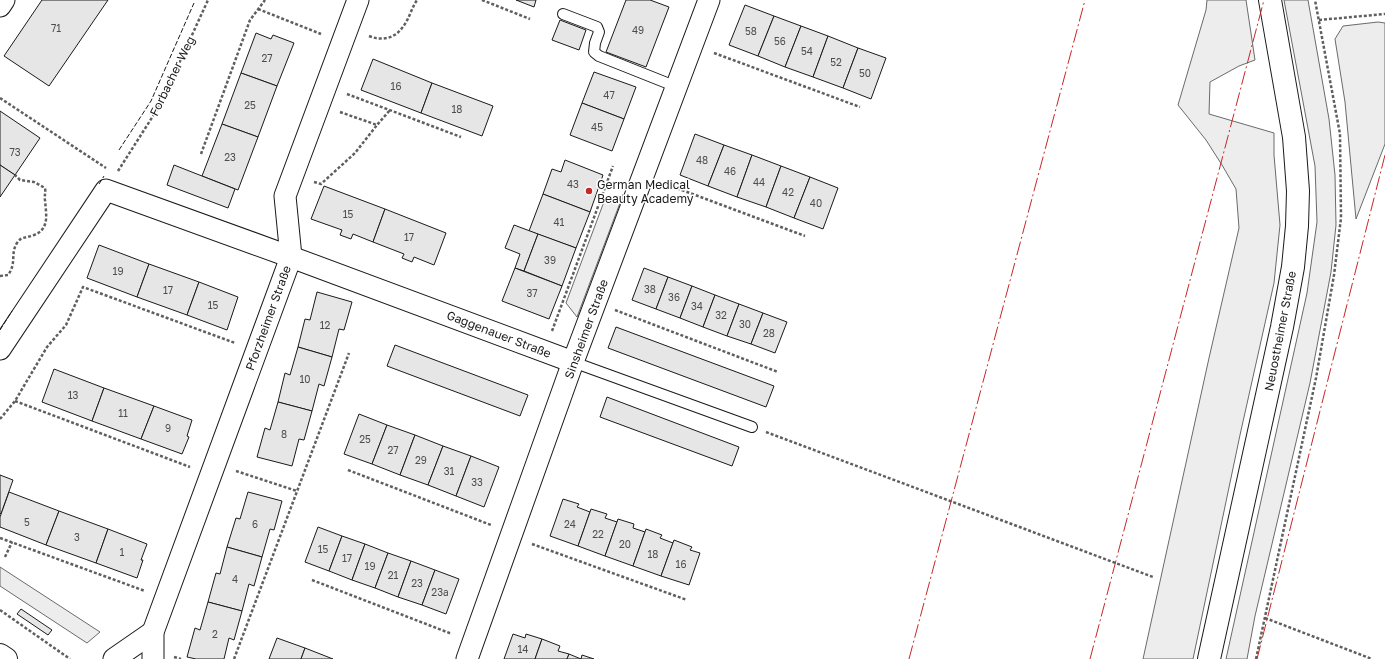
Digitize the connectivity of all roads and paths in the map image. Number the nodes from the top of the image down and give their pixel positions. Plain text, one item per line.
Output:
1 (4, 0) edge
2 (208, 0) edge
3 (265, 0) edge
4 (358, 0) edge
5 (417, 0) edge
6 (482, 0) edge
7 (709, 0) edge
8 (1270, 0) edge
9 (1315, 0) edge
10 (0, 6) edge
11 (258, 10) junction
12 (563, 14) dead end
13 (1385, 14) edge
14 (530, 19) dead end
15 (1318, 20) junction
16 (345, 35) junction
17 (692, 45) junction
18 (677, 87) junction
19 (322, 96) junction
20 (0, 98) edge
21 (860, 107) dead end
22 (390, 110) junction
23 (377, 125) junction
24 (461, 137) dead end
25 (201, 154) dead end
26 (613, 166) dead end
27 (15, 175) dead end
28 (293, 175) junction
29 (643, 176) junction
30 (111, 182) junction
31 (805, 236) dead end
32 (291, 257) junction
33 (0, 276) edge
34 (596, 303) junction
35 (0, 349) edge
36 (256, 351) junction
37 (544, 351) junction
38 (349, 353) dead end
39 (573, 362) junction
40 (778, 372) dead end
41 (15, 401) junction
42 (0, 419) edge
43 (752, 427) joint
44 (213, 469) junction
45 (297, 491) junction
46 (0, 538) edge
47 (12, 542) junction
48 (5, 557) dead end
49 (1153, 577) dead end
50 (312, 580) dead end
51 (166, 599) junction
52 (0, 610) edge
53 (1265, 618) junction
54 (153, 632) junction
55 (470, 650) edge
56 (0, 655) edge
57 (6, 659) edge
58 (70, 659) edge
59 (114, 659) edge
60 (153, 659) edge
61 (234, 659) edge
62 (1209, 659) edge
63 (1256, 659) edge
64 (1372, 659) edge

1 - 10 street
2 - 30 path, Forbacher Weg
3 - 11 path
4 - 16 street, Pforzheimer Straße
5 - 16 path
6 - 14 path
7 - 17 street, Sinsheimer Straße
8 - 62 main road, Neuostheimer Straße
9 - 15 path
11 - 16 path
11 - 25 path
12 - 18 lane
13 - 15 path
15 - 53 path
16 - 19 street, Pforzheimer Straße
17 - 18 street, Sinsheimer Straße
17 - 21 path
18 - 29 street, Sinsheimer Straße
19 - 22 path
19 - 23 path
19 - 28 street, Pforzheimer Straße
20 - 30 path
22 - 23 path
22 - 24 path
23 - 28 path
26 - 37 path
27 - 33 path
28 - 32 street, Pforzheimer Straße
29 - 31 path
29 - 34 street, Sinsheimer Straße
30 - 32 street
30 - 35 street
32 - 36 street, Pforzheimer Straße
32 - 37 street, Gaggenauer Straße
34 - 39 street, Sinsheimer Straße
34 - 40 path
36 - 41 path
36 - 44 street, Pforzheimer Straße
37 - 39 street, Gaggenauer Straße
38 - 45 path
39 - 43 lane, Gaggenauer Straße
39 - 55 street, Sinsheimer Straße
41 - 42 path
41 - 44 path
43 - 49 path
44 - 45 path
44 - 51 street, Pforzheimer Straße
45 - 61 path
46 - 47 path
47 - 48 path
47 - 51 path
50 - 55 path
51 - 54 street, Pforzheimer Straße
52 - 58 path
53 - 63 path
53 - 64 path
54 - 59 street
54 - 60 street, Pforzheimer Straße
56 - 57 main road

